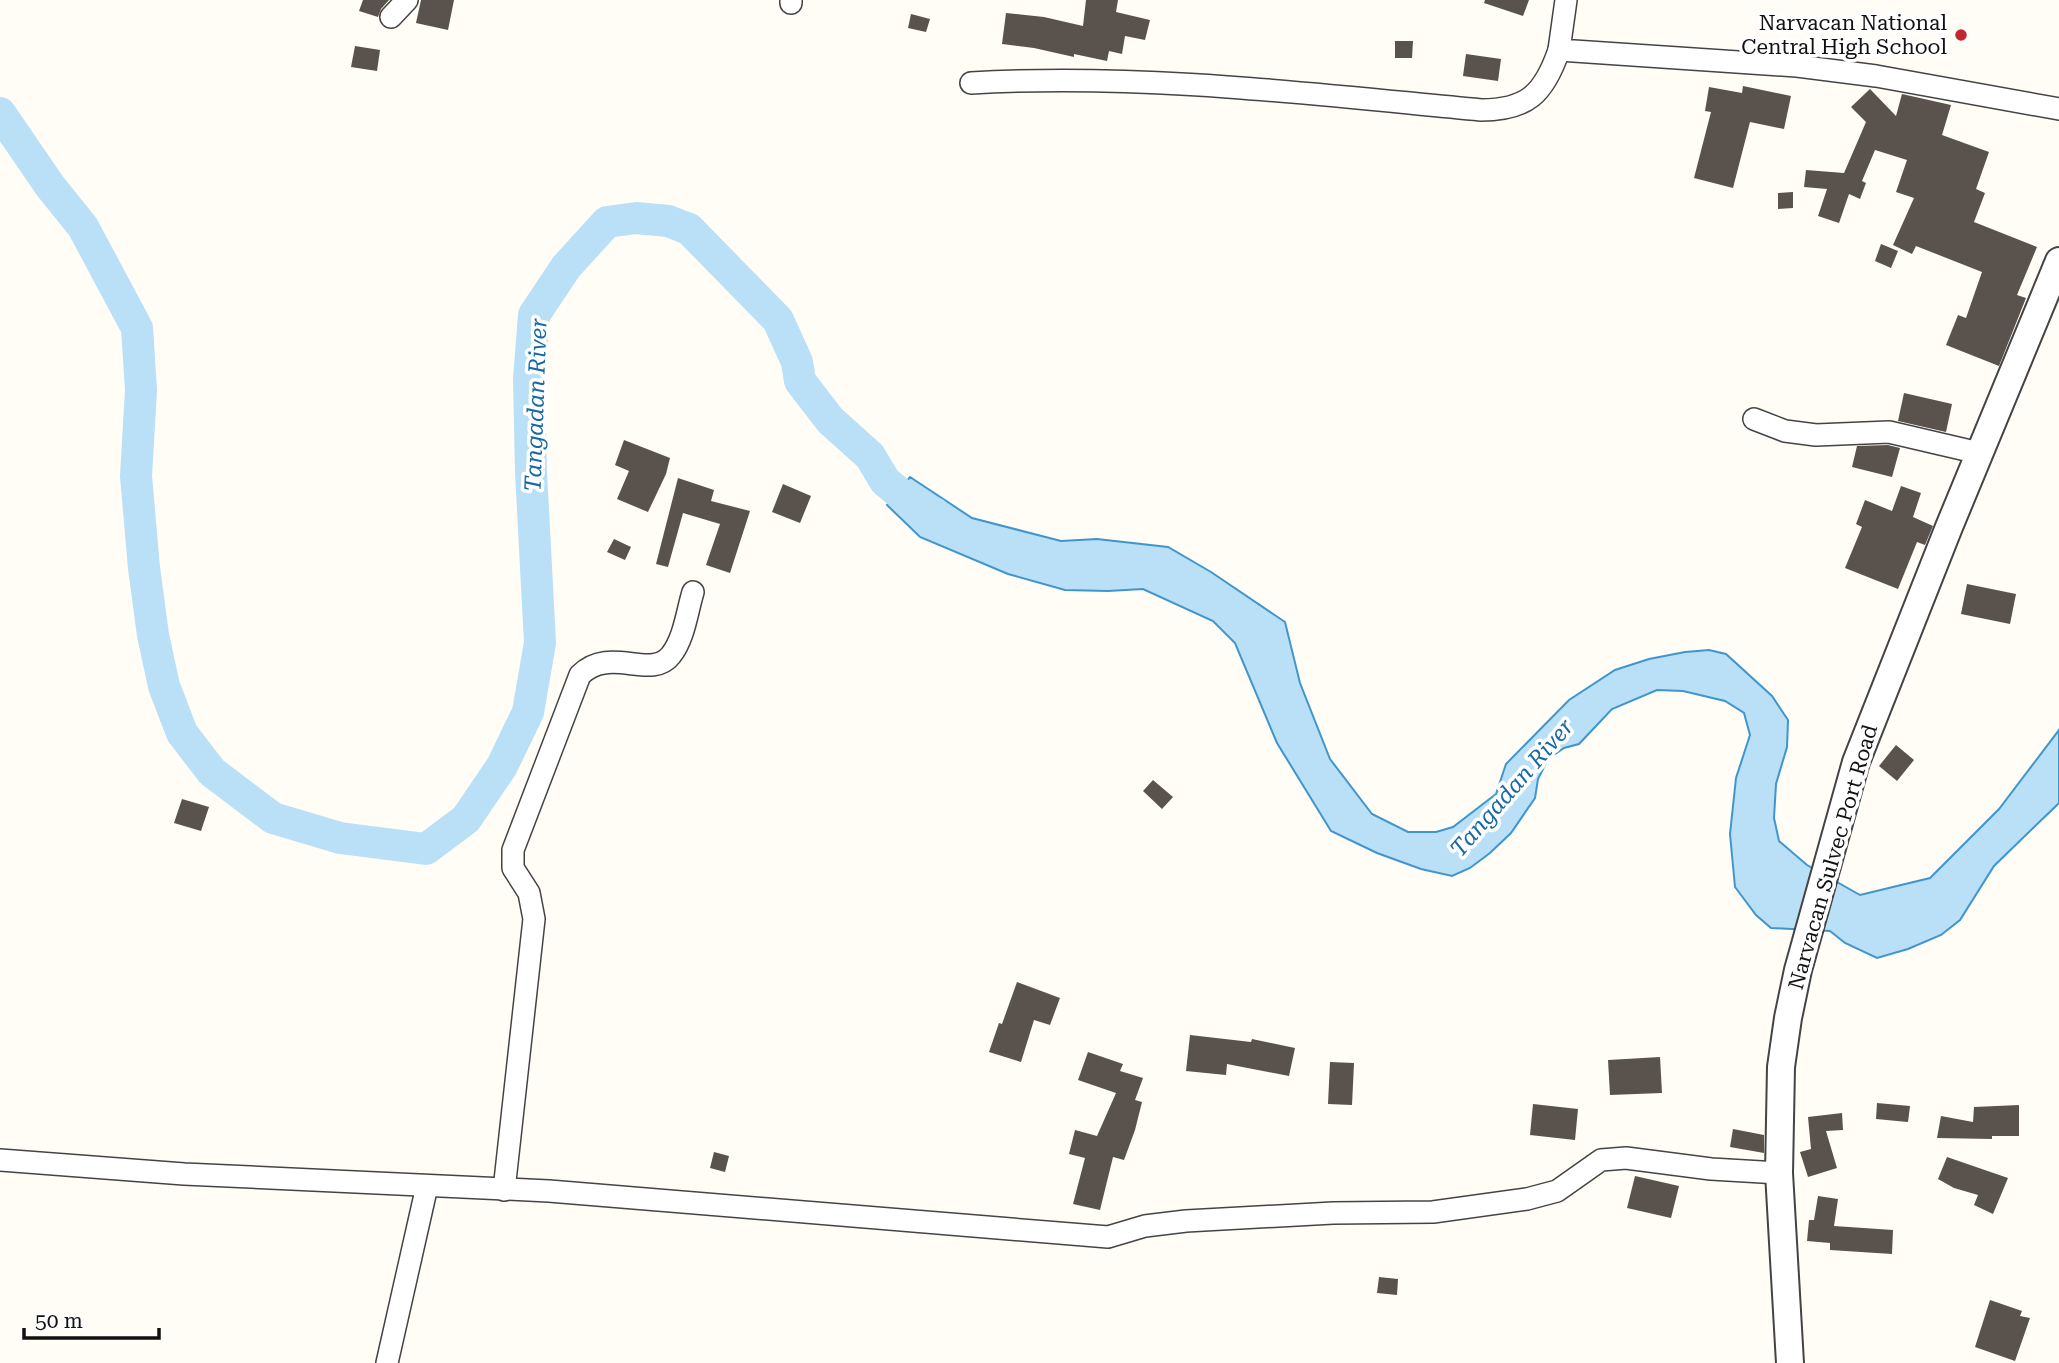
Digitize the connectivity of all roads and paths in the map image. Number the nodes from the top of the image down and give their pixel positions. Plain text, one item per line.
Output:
1 (407, 0) edge
2 (1566, 0) edge
3 (391, 18) dead end
4 (1559, 50) junction
5 (971, 83) dead end
6 (2059, 109) edge
7 (2059, 261) edge
8 (1754, 419) dead end
9 (1979, 453) junction
10 (693, 592) dead end
11 (0, 1160) edge
12 (1779, 1173) junction
13 (427, 1186) junction
14 (504, 1190) junction
15 (387, 1363) edge
16 (1790, 1363) edge

1 - 3 street
2 - 4 street
4 - 5 street
4 - 6 street
7 - 9 street, Narvacan Sulvec Port Road
8 - 9 street
9 - 12 street, Narvacan Sulvec Port Road
10 - 14 street
11 - 13 street
12 - 14 street
12 - 16 street, Narvacan Sulvec Port Road
13 - 14 street
13 - 15 street

